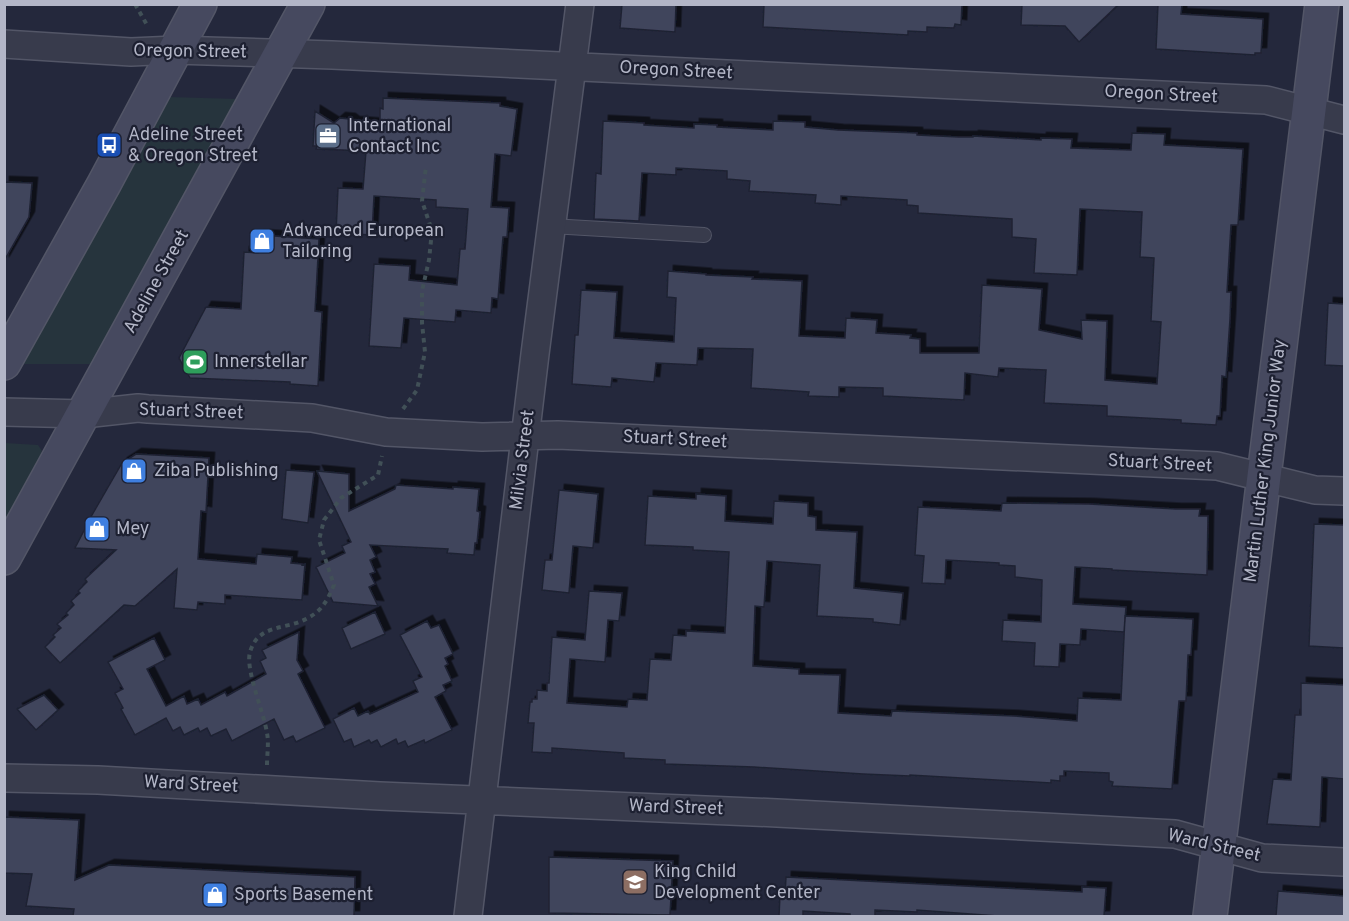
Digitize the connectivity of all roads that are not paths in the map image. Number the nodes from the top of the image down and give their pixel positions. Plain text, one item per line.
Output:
1 (200, 4) edge
2 (308, 4) edge
3 (580, 4) edge
4 (1322, 4) edge
5 (4, 44) edge
6 (175, 50) junction
7 (281, 54) junction
8 (572, 66) junction
9 (1310, 111) junction
10 (1344, 120) edge
11 (551, 226) junction
12 (704, 235) dead end
13 (4, 363) edge
14 (4, 412) edge
15 (84, 414) junction
16 (526, 436) junction
17 (1264, 478) junction
18 (1344, 491) edge
19 (4, 558) edge
20 (4, 778) edge
21 (482, 801) junction
22 (1218, 846) junction
23 (1344, 862) edge
24 (468, 916) edge
25 (1210, 916) edge

1 - 6 main road
2 - 7 main road, Adeline Street
3 - 8 street, Milvia Street
4 - 9 main road, Martin Luther King Junior Way
5 - 6 street, Oregon Street
6 - 7 street, Oregon Street
6 - 13 main road
7 - 8 street, Oregon Street
7 - 15 main road, Adeline Street
8 - 9 street, Oregon Street
8 - 11 street, Milvia Street
9 - 10 street, Oregon Street
9 - 17 main road, Martin Luther King Junior Way
11 - 12 lane
11 - 16 street, Milvia Street
14 - 15 street, Stuart Street
15 - 16 street, Stuart Street
15 - 19 main road, Adeline Street
16 - 17 street, Stuart Street
16 - 21 street, Milvia Street
17 - 18 street, Stuart Street
17 - 22 main road, Martin Luther King Junior Way
20 - 21 street, Ward Street
21 - 22 street, Ward Street
21 - 24 street, Milvia Street
22 - 23 street, Ward Street
22 - 25 main road, Martin Luther King Junior Way

